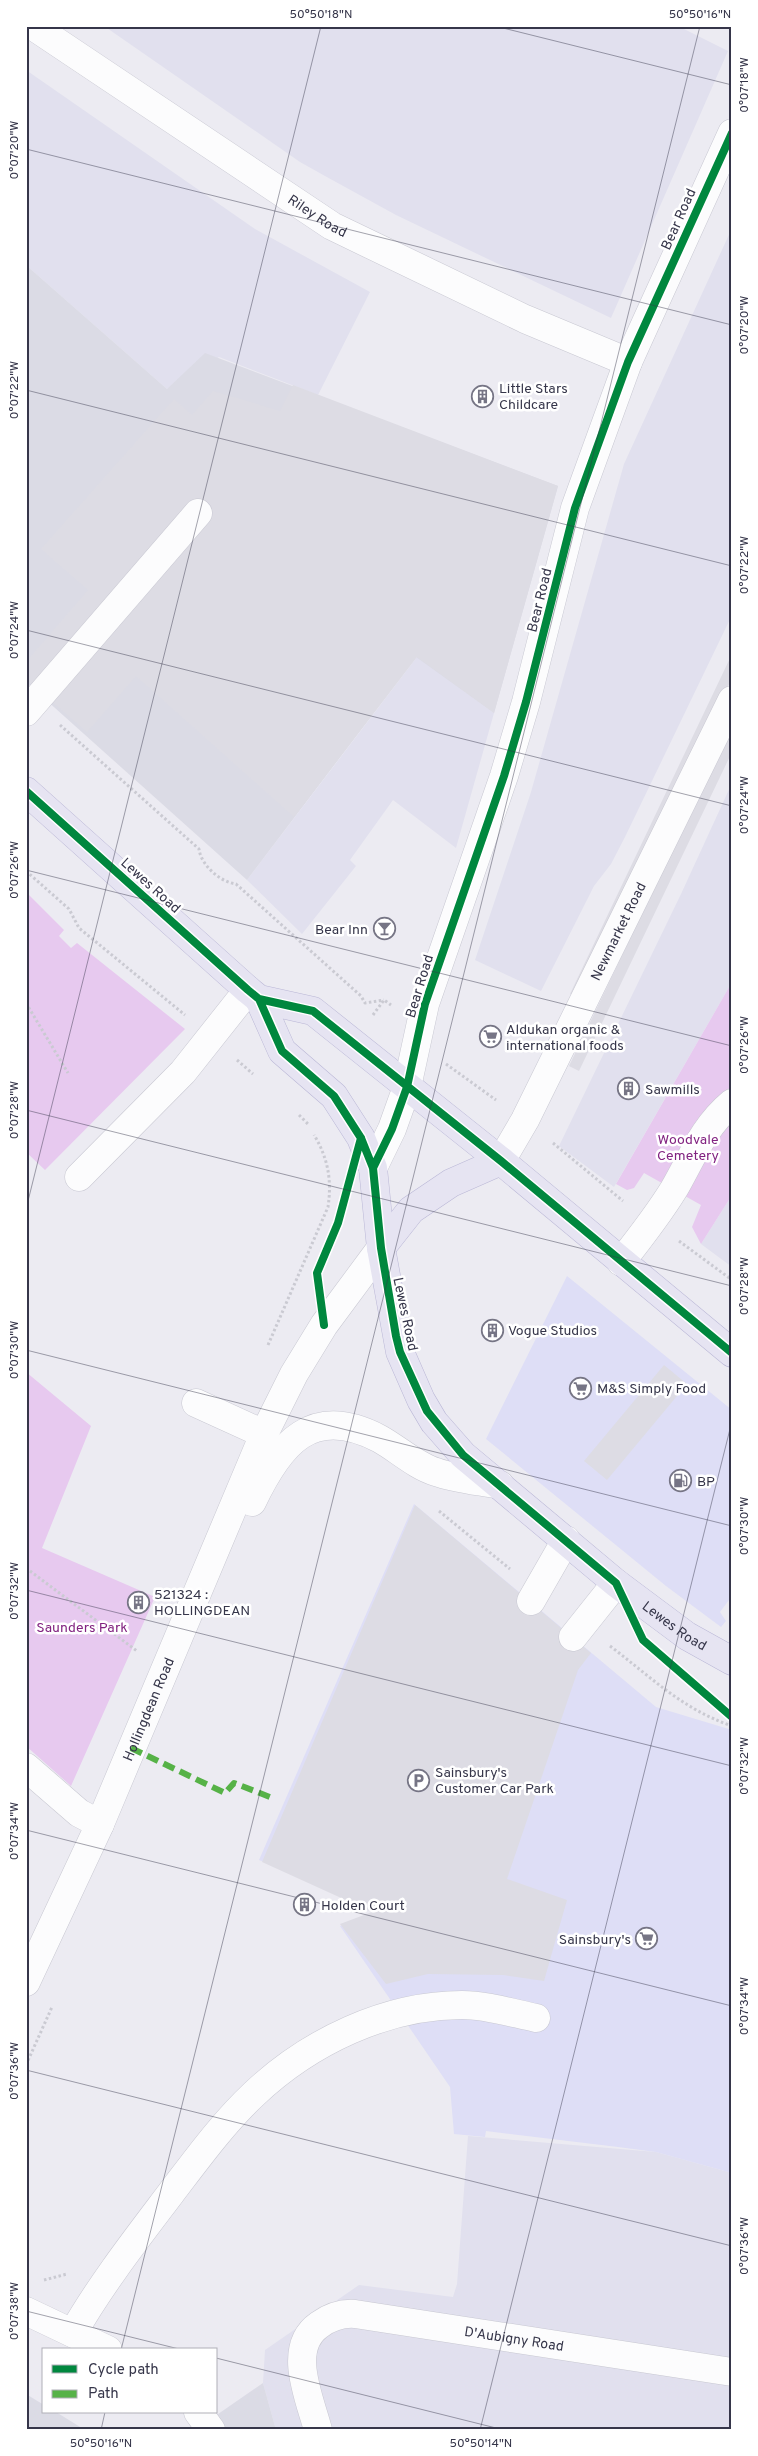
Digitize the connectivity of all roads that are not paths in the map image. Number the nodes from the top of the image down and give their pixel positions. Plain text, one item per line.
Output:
1 (32, 26) edge
2 (732, 133) edge
3 (628, 362) junction
4 (198, 513) dead end
5 (732, 700) edge
6 (30, 707) edge
7 (26, 791) edge
8 (253, 994) junction
9 (407, 1087) junction
10 (732, 1103) edge
11 (500, 1161) junction
12 (373, 1168) junction
13 (80, 1177) dead end
14 (381, 1248) junction
15 (621, 1262) junction
16 (732, 1353) edge
17 (196, 1403) dead end
18 (264, 1434) junction
19 (500, 1485) junction
20 (566, 1540) junction
21 (215, 1549) junction
22 (616, 1583) junction
23 (534, 1596) road end
24 (577, 1631) road end
25 (732, 1661) edge
26 (26, 1766) edge
27 (100, 1824) junction
28 (26, 1982) edge
29 (536, 2018) dead end
30 (26, 2311) edge
31 (73, 2332) junction
32 (104, 2348) edge
33 (732, 2372) edge
34 (199, 2414) edge
35 (211, 2430) edge
36 (318, 2430) edge

1 - 3 street, Riley Road
2 - 3 street, Bear Road
3 - 9 street, Bear Road
4 - 6 street
5 - 11 street, Newmarket Road
7 - 8 main road, Lewes Road
8 - 9 main road, Lewes Road
8 - 12 main road, Lewes Road
8 - 13 street
9 - 11 main road, Lewes Road
9 - 12 street, Bear Road
10 - 15 street
11 - 14 main road
11 - 15 main road, Lewes Road
12 - 14 main road, Lewes Road
14 - 18 street, Hollingdean Road
14 - 19 main road, Lewes Road
15 - 16 main road, Lewes Road
17 - 18 street
18 - 21 street, Hollingdean Road
19 - 20 main road, Lewes Road
19 - 21 street
20 - 22 main road, Lewes Road
20 - 23 street
21 - 27 street, Hollingdean Road
22 - 24 street
22 - 25 main road, Lewes Road
26 - 27 street
27 - 28 street, Hollingdean Road
29 - 31 street
30 - 31 street
31 - 32 street
33 - 36 street, D'Aubigny Road
34 - 35 street

